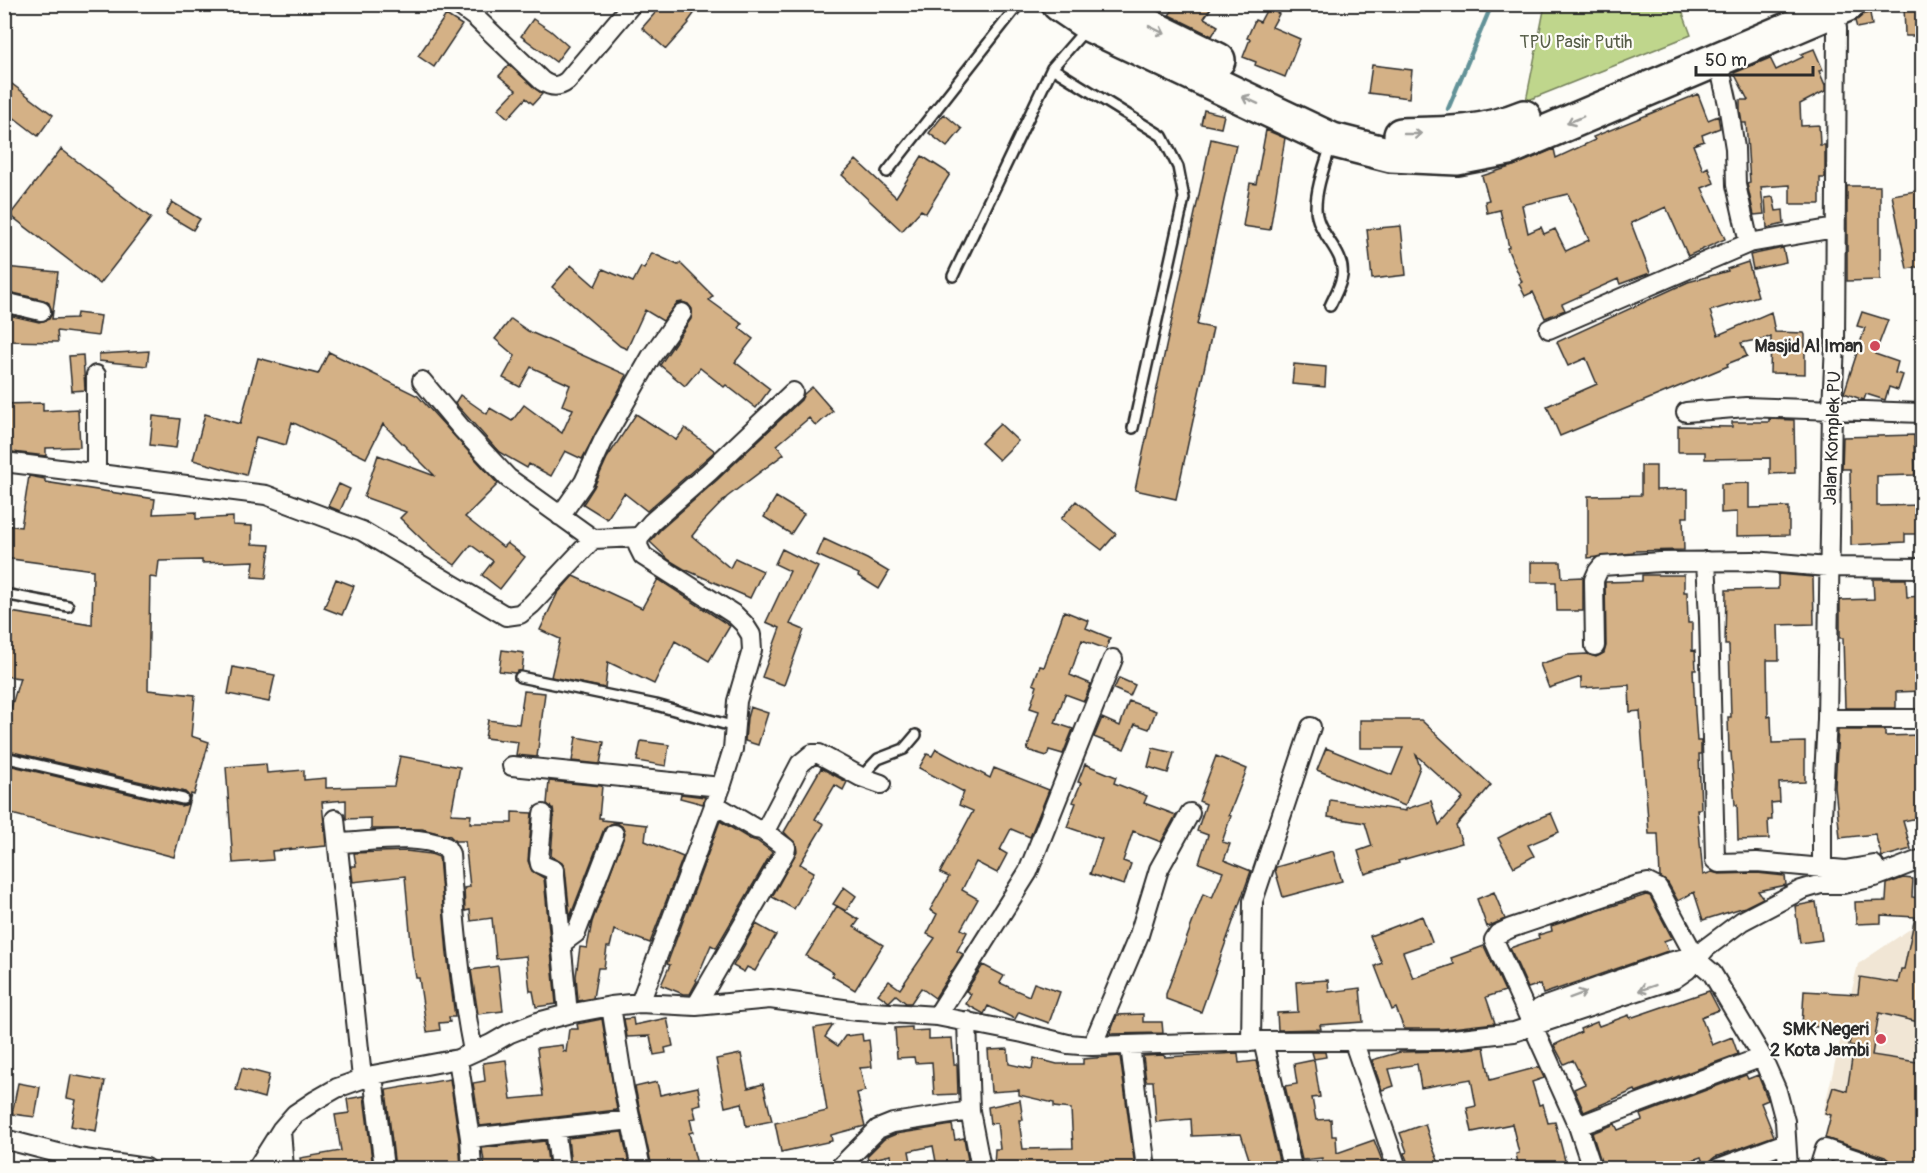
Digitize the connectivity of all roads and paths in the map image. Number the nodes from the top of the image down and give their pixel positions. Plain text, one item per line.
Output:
1 (457, 4) edge
2 (632, 4) edge
3 (1019, 4) edge
4 (1059, 4) edge
5 (1830, 7) edge
6 (1097, 15) edge
7 (1718, 59) junction
8 (1052, 68) junction
9 (1284, 104) junction
10 (1332, 140) junction
11 (887, 172) dead end
12 (1835, 228) junction
13 (1749, 243) junction
14 (953, 276) dead end
15 (4, 302) edge
16 (1330, 306) dead end
17 (41, 311) dead end
18 (682, 313) dead end
19 (1549, 329) dead end
20 (96, 375) dead end
21 (422, 381) dead end
22 (794, 392) dead end
23 (1832, 409) junction
24 (1686, 412) dead end
25 (1923, 413) edge
26 (1133, 428) dead end
27 (4, 462) edge
28 (96, 473) junction
29 (560, 516) junction
30 (639, 537) junction
31 (593, 539) junction
32 (1706, 561) junction
33 (1828, 567) junction
34 (1923, 568) edge
35 (4, 594) edge
36 (68, 606) dead end
37 (1595, 646) dead end
38 (1113, 659) dead end
39 (520, 677) dead end
40 (1827, 719) junction
41 (1923, 719) edge
42 (735, 727) junction
43 (1311, 728) dead end
44 (916, 735) dead end
45 (4, 757) edge
46 (512, 766) dead end
47 (861, 777) junction
48 (881, 784) dead end
49 (721, 787) junction
50 (183, 799) dead end
51 (714, 804) junction
52 (1190, 813) dead end
53 (543, 814) dead end
54 (335, 819) dead end
55 (762, 830) junction
56 (614, 834) dead end
57 (338, 843) junction
58 (1923, 850) edge
59 (1923, 860) edge
60 (1822, 867) junction
61 (561, 944) junction
62 (1697, 960) junction
63 (640, 1003) junction
64 (611, 1006) junction
65 (696, 1006) junction
66 (568, 1014) junction
67 (937, 1016) junction
68 (967, 1021) junction
69 (1531, 1025) junction
70 (1353, 1040) junction
71 (1257, 1041) junction
72 (1092, 1046) junction
73 (1130, 1046) junction
74 (465, 1055) junction
75 (1762, 1057) junction
76 (368, 1077) junction
77 (970, 1111) junction
78 (631, 1120) junction
79 (1578, 1126) junction
80 (555, 1128) junction
81 (281, 1130) junction
82 (470, 1138) junction
83 (4, 1139) edge
84 (1786, 1143) junction
85 (1291, 1163) dead end
86 (146, 1168) edge
87 (257, 1168) edge
88 (284, 1168) edge
89 (384, 1168) edge
90 (471, 1168) edge
91 (560, 1168) edge
92 (641, 1168) edge
93 (838, 1168) edge
94 (981, 1168) edge
95 (1146, 1168) edge
96 (1397, 1168) edge
97 (1592, 1168) edge
98 (1719, 1168) edge
99 (1788, 1168) edge
100 (1819, 1168) edge
101 (1881, 1168) edge

1 - 2 street
3 - 11 lane
4 - 6 highway
5 - 7 highway
9 -> 5 highway
5 - 12 street, Jalan Komplek PU
6 - 8 lane
6 - 9 highway
7 -> 10 highway
7 - 13 street
8 - 14 lane
8 - 26 lane
9 - 10 highway
10 - 16 lane
12 - 13 street
12 - 23 street, Jalan Komplek PU
13 - 19 street
15 - 17 street
18 - 29 street
20 - 28 street
21 - 29 street
22 - 30 street
23 - 24 street
23 - 25 street
23 - 33 street, Jalan Komplek PU
27 - 28 street
28 - 31 street
29 - 31 street
30 - 31 street
30 - 42 street
32 - 33 street
32 - 37 street
32 - 60 street
33 - 34 street
33 - 40 street, Jalan Komplek PU
35 - 36 lane
38 - 67 street
39 - 42 lane
40 - 41 street
40 - 60 street, Jalan Komplek PU
42 - 49 street
43 - 71 street
44 - 47 lane
45 - 50 lane
46 - 49 street
47 - 48 street
47 - 55 street
49 - 51 street
51 - 55 street
51 - 63 street
52 - 72 street
53 - 61 street
54 - 57 street
55 - 65 street
56 - 61 street
57 - 74 street
57 - 76 street
58 - 60 street
59 - 62 street
61 - 66 street
62 - 69 street
62 - 69 street
62 - 75 street
63 - 64 street
63 - 65 street
64 - 66 street
64 - 78 street
65 - 67 street
66 - 74 street
67 - 68 street
68 - 72 street
68 - 77 street
69 - 70 street
69 - 79 street
70 - 71 street
70 - 96 street
71 - 73 street
71 - 85 street
72 - 73 street
73 - 95 street
74 - 76 street
74 - 82 street
75 - 79 street
75 - 84 street
76 - 81 street
76 - 89 street
77 - 93 street
77 - 94 street
78 - 80 street
78 - 92 street
79 - 97 street
80 - 82 street
80 - 91 street
81 - 87 street
81 - 88 street
82 - 90 street
83 - 86 street
84 - 98 street
84 - 99 street
100 - 101 street

